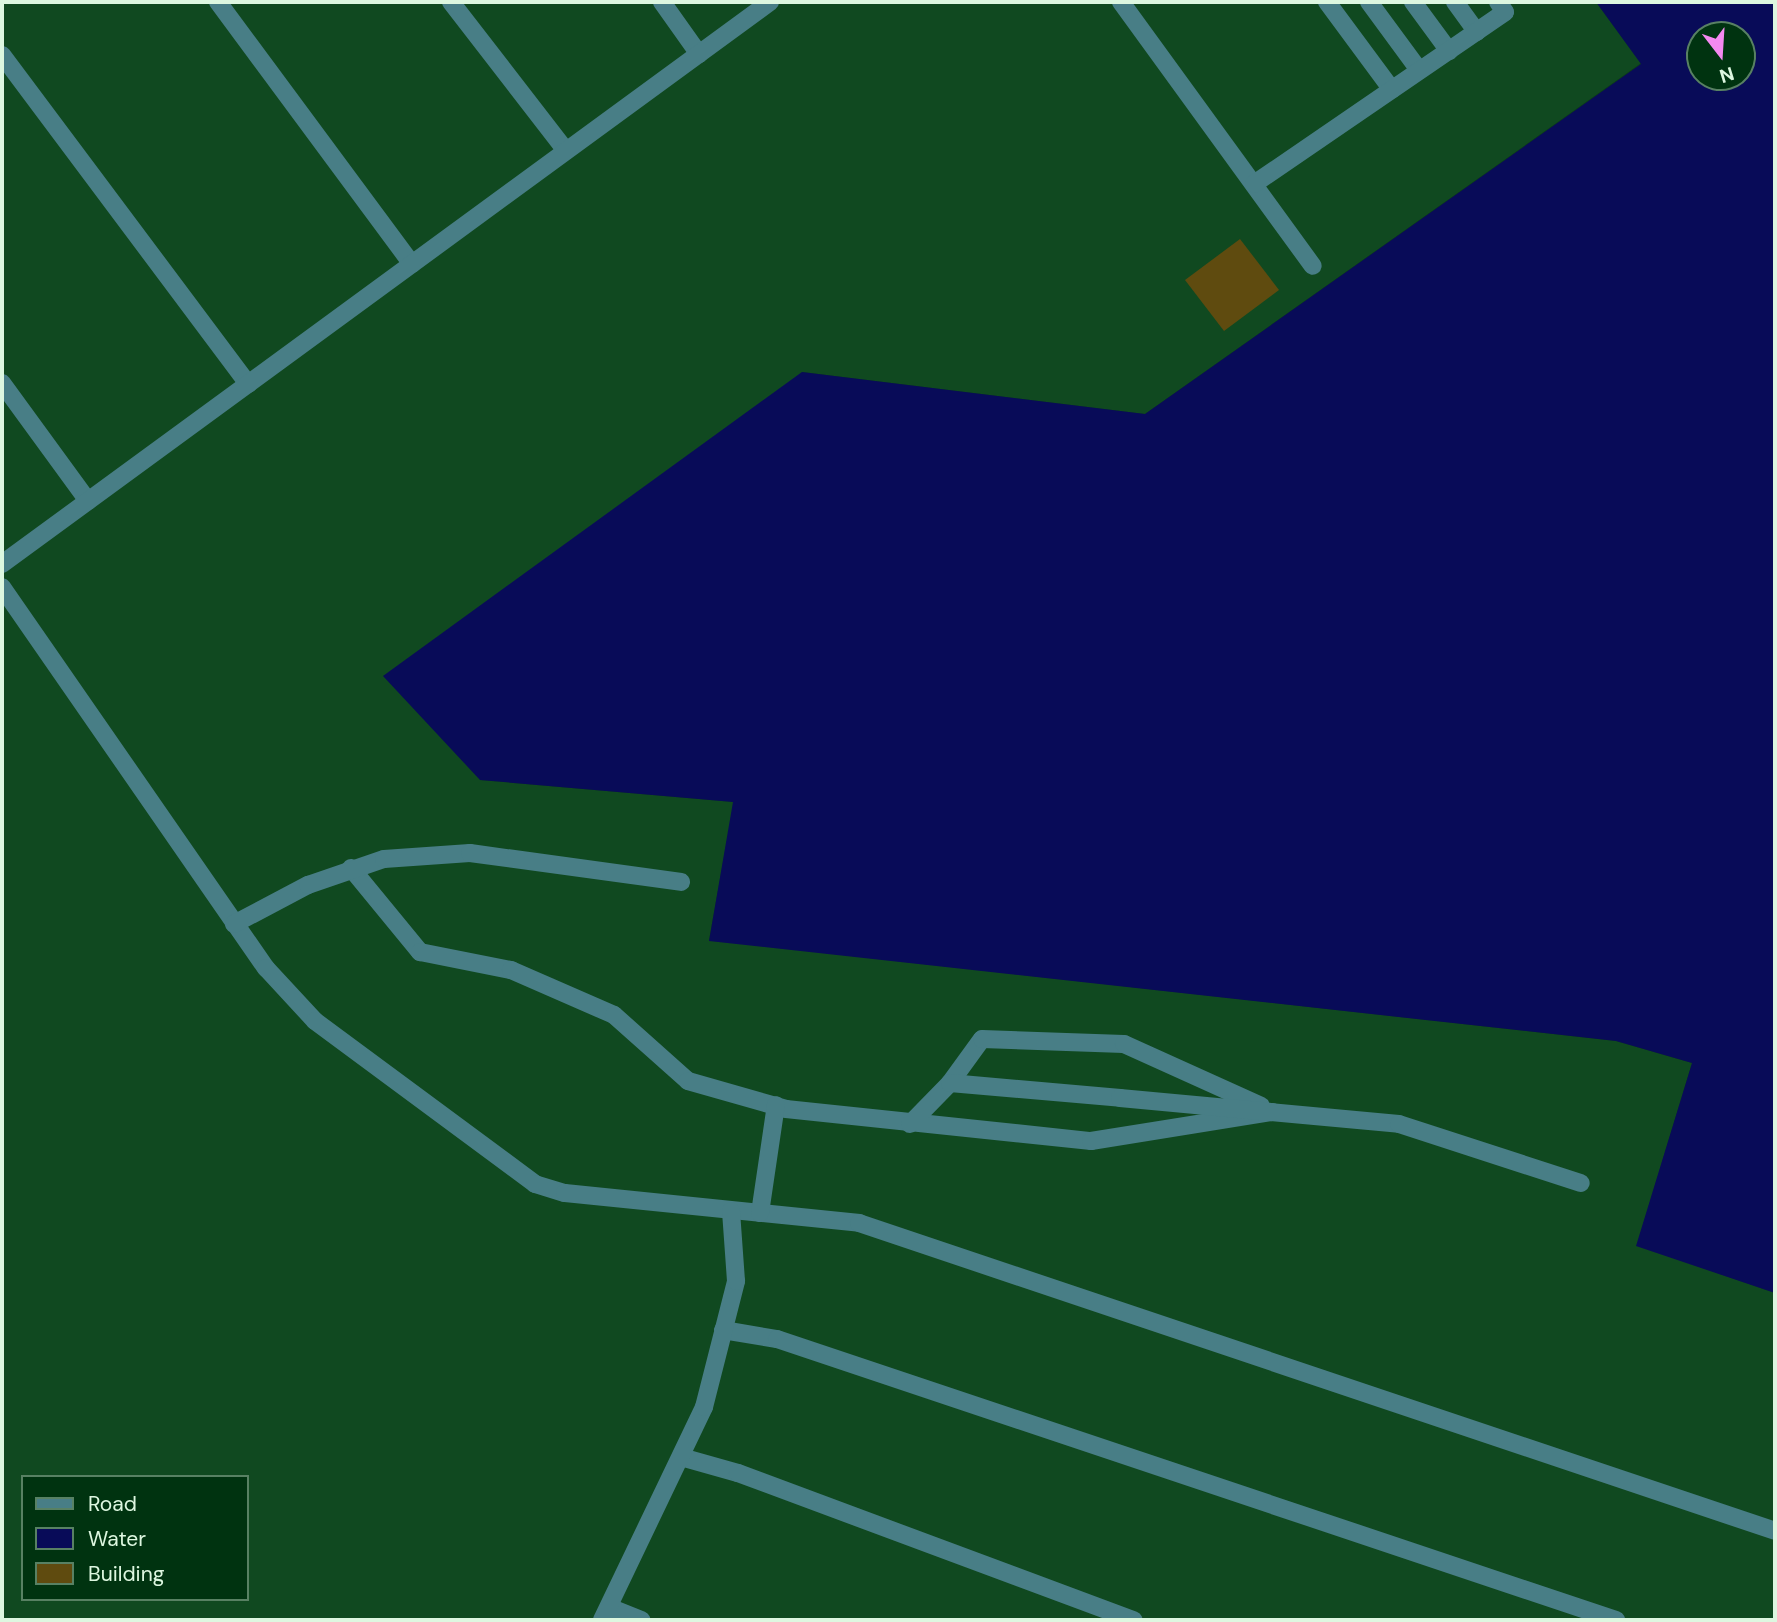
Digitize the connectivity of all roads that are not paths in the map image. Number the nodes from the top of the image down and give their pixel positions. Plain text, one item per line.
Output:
1 (218, 2) edge
2 (451, 2) edge
3 (662, 2) edge
4 (770, 2) edge
5 (1121, 2) edge
6 (1327, 2) edge
7 (1369, 2) edge
8 (1413, 2) edge
9 (1455, 2) edge
10 (1498, 2) edge
11 (1477, 32) junction
12 (1449, 51) junction
13 (2, 54) edge
14 (699, 54) junction
15 (1419, 71) junction
16 (1392, 90) junction
17 (566, 151) junction
18 (1254, 184) junction
19 (412, 264) junction
20 (1313, 266) dead end
21 (2, 383) edge
22 (248, 384) junction
23 (88, 501) junction
24 (2, 564) edge
25 (2, 587) edge
26 (351, 868) junction
27 (681, 882) dead end
28 (234, 924) junction
29 (950, 1083) junction
30 (776, 1105) junction
31 (1273, 1112) junction
32 (909, 1124) junction
33 (1581, 1183) dead end
34 (731, 1211) junction
35 (760, 1213) junction
36 (723, 1330) junction
37 (681, 1457) junction
38 (1775, 1531) edge
39 (606, 1614) edge
40 (642, 1620) edge
41 (1134, 1620) edge
42 (1616, 1620) edge

1 - 19 street
2 - 17 street
3 - 14 street
4 - 14 street
5 - 18 street
6 - 16 street
7 - 15 street
8 - 12 street
9 - 11 street
10 - 11 street
11 - 12 street
12 - 15 street
13 - 22 street
14 - 17 street
15 - 16 street
16 - 18 street
17 - 19 street
18 - 20 street
19 - 22 street
21 - 23 street
22 - 23 street
23 - 24 street
25 - 28 street
26 - 27 street
26 - 28 street
26 - 30 street
28 - 34 street
29 - 31 street
29 - 31 street
29 - 32 street
30 - 32 street
30 - 35 street
31 - 32 street
31 - 33 street
34 - 35 street
34 - 36 street
35 - 38 street
36 - 37 street
36 - 42 street
37 - 39 street
37 - 41 street
39 - 40 street

